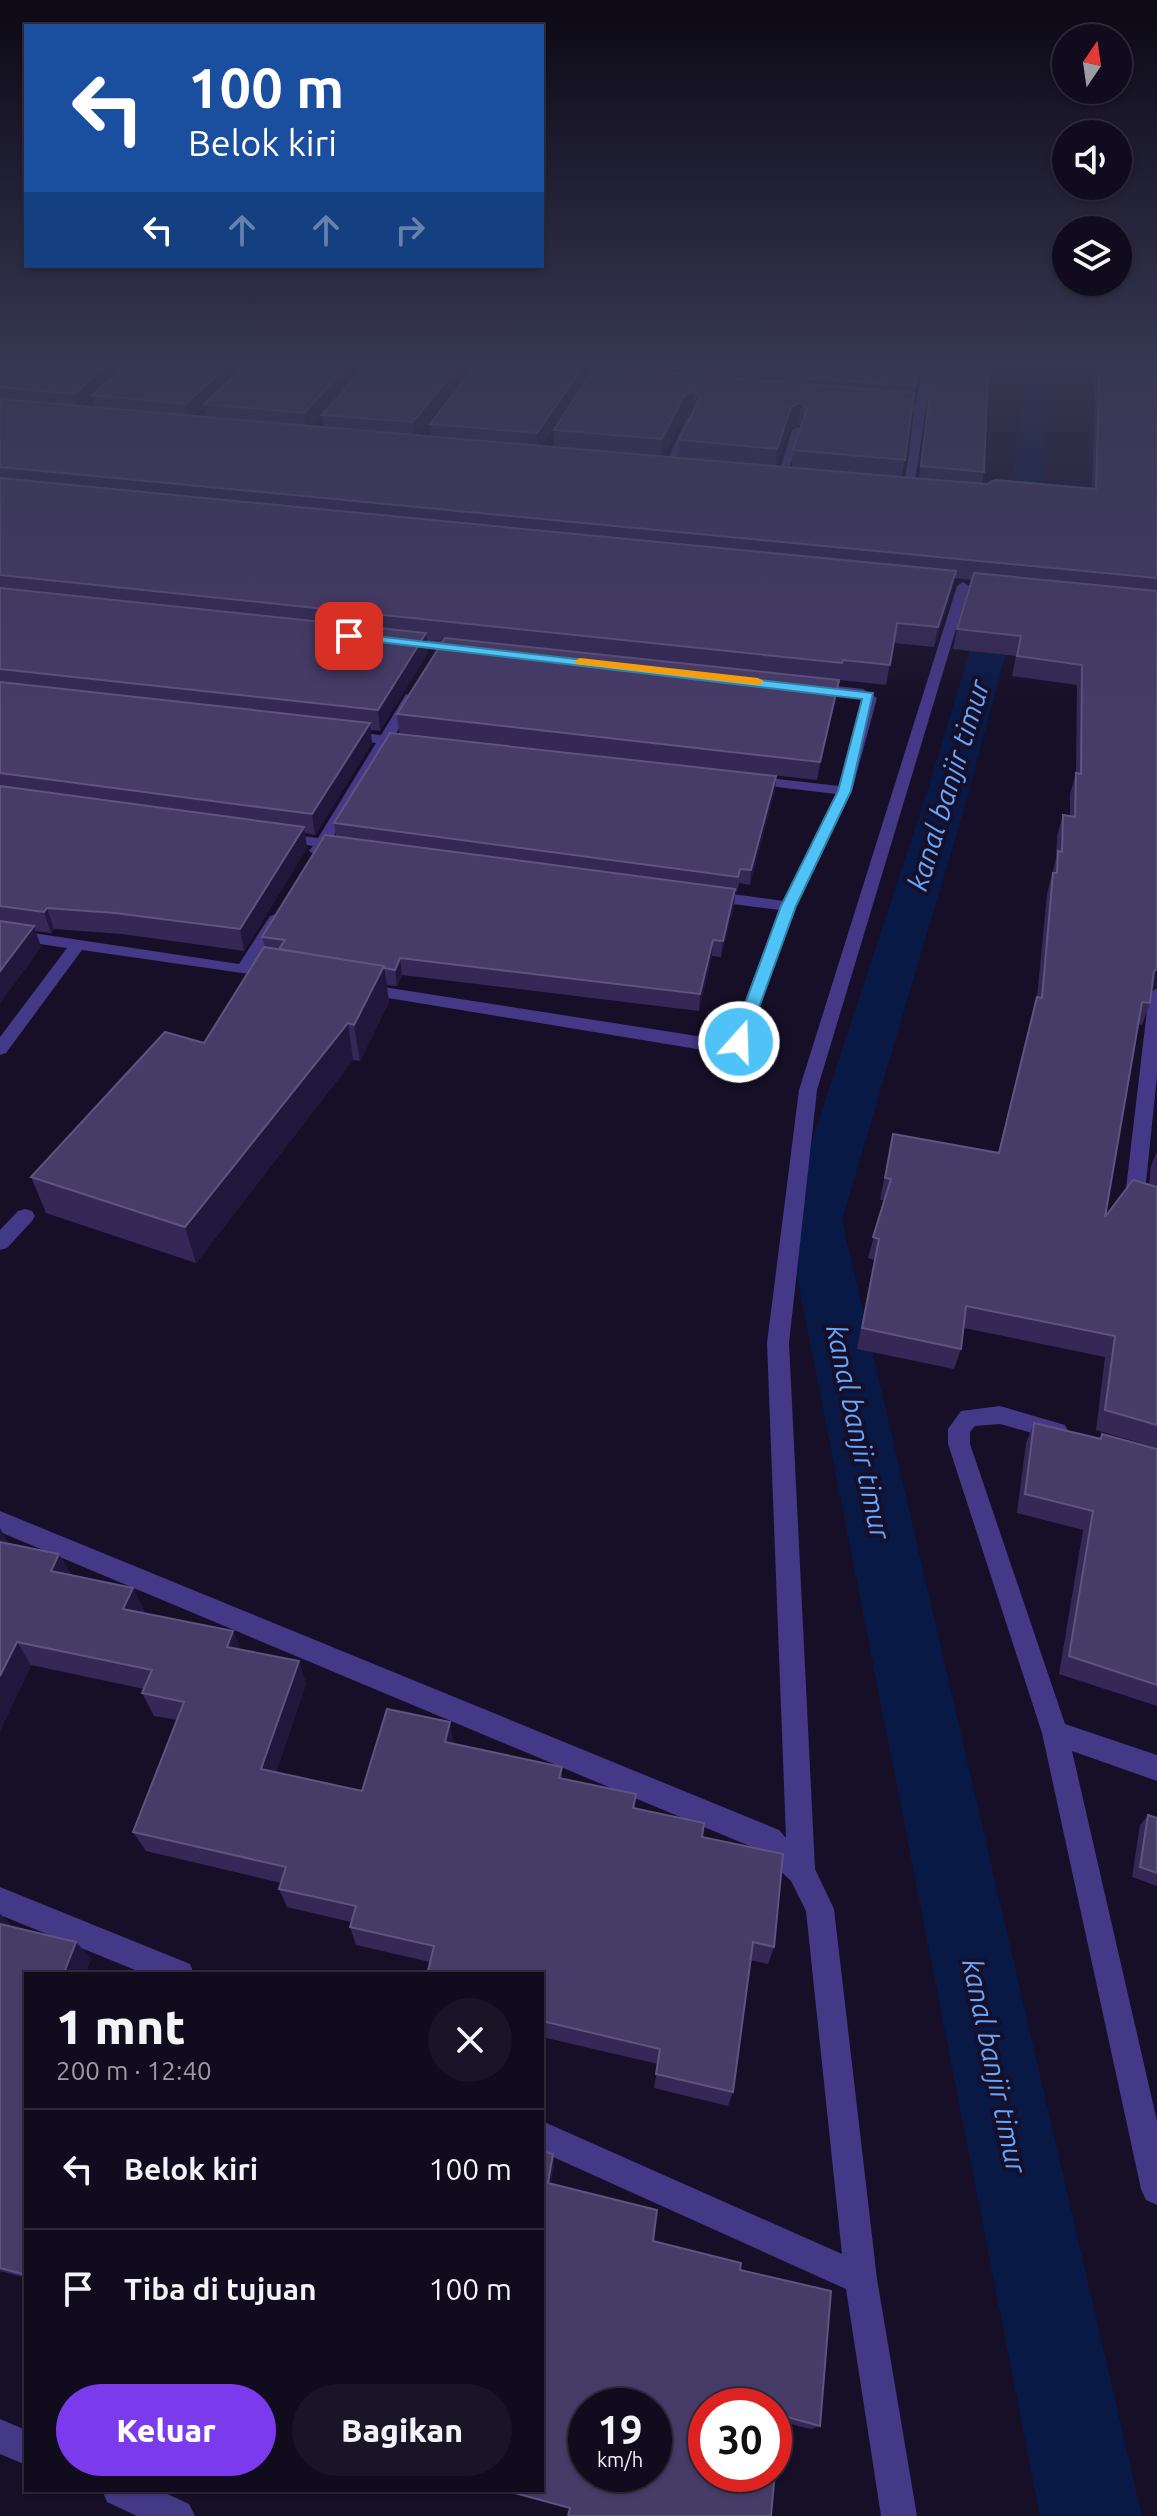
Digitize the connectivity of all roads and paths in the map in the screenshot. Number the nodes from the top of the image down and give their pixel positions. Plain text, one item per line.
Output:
1 (777, 477) edge
2 (911, 477) edge
3 (781, 478) joint
4 (795, 479) edge
5 (895, 489) edge
6 (909, 490) junction
7 (924, 491) edge
8 (948, 584) edge
9 (963, 586) junction
10 (978, 587) edge
11 (380, 639) edge
12 (489, 651) edge
13 (418, 686) edge
14 (798, 686) edge
15 (338, 734) edge
16 (384, 740) junction
17 (432, 745) edge
18 (733, 778) edge
19 (845, 791) junction
20 (261, 835) edge
21 (322, 843) junction
22 (369, 849) edge
23 (306, 868) edge
24 (695, 894) edge
25 (789, 906) junction
26 (283, 907) edge
27 (0, 933) edge
28 (78, 945) junction
29 (244, 970) junction
30 (291, 978) edge
31 (353, 988) edge
32 (1157, 993) edge
33 (0, 1049) edge
34 (1155, 1049) edge
35 (1157, 1202) edge
36 (25, 1216) dead end
37 (0, 1243) edge
38 (1079, 1437) edge
39 (0, 1521) edge
40 (1055, 1733) junction
41 (1157, 1768) edge
42 (801, 1871) junction
43 (0, 1901) edge
44 (175, 1972) edge
45 (544, 2137) edge
46 (1157, 2189) edge
47 (861, 2279) junction
48 (0, 2436) edge
49 (24, 2447) edge
50 (123, 2492) edge
51 (177, 2516) edge
52 (899, 2516) edge

1 - 3 street
2 - 6 street
3 - 4 street
5 - 6 street
6 - 7 street
8 - 9 street
9 - 10 street
9 - 42 street
11 - 12 street
13 - 16 street
14 - 19 street
15 - 16 street
16 - 17 street
16 - 21 street
18 - 19 street
19 - 25 street
20 - 21 street
21 - 22 street
21 - 23 street
24 - 25 street
25 - 31 street
26 - 29 street
27 - 28 street
28 - 29 street
28 - 33 street
29 - 30 street
32 - 34 street
34 - 35 street
36 - 37 street
38 - 40 street
39 - 42 street
40 - 41 street
40 - 46 street
42 - 47 street
43 - 44 street
45 - 47 street
47 - 52 street
48 - 49 street
50 - 51 street

